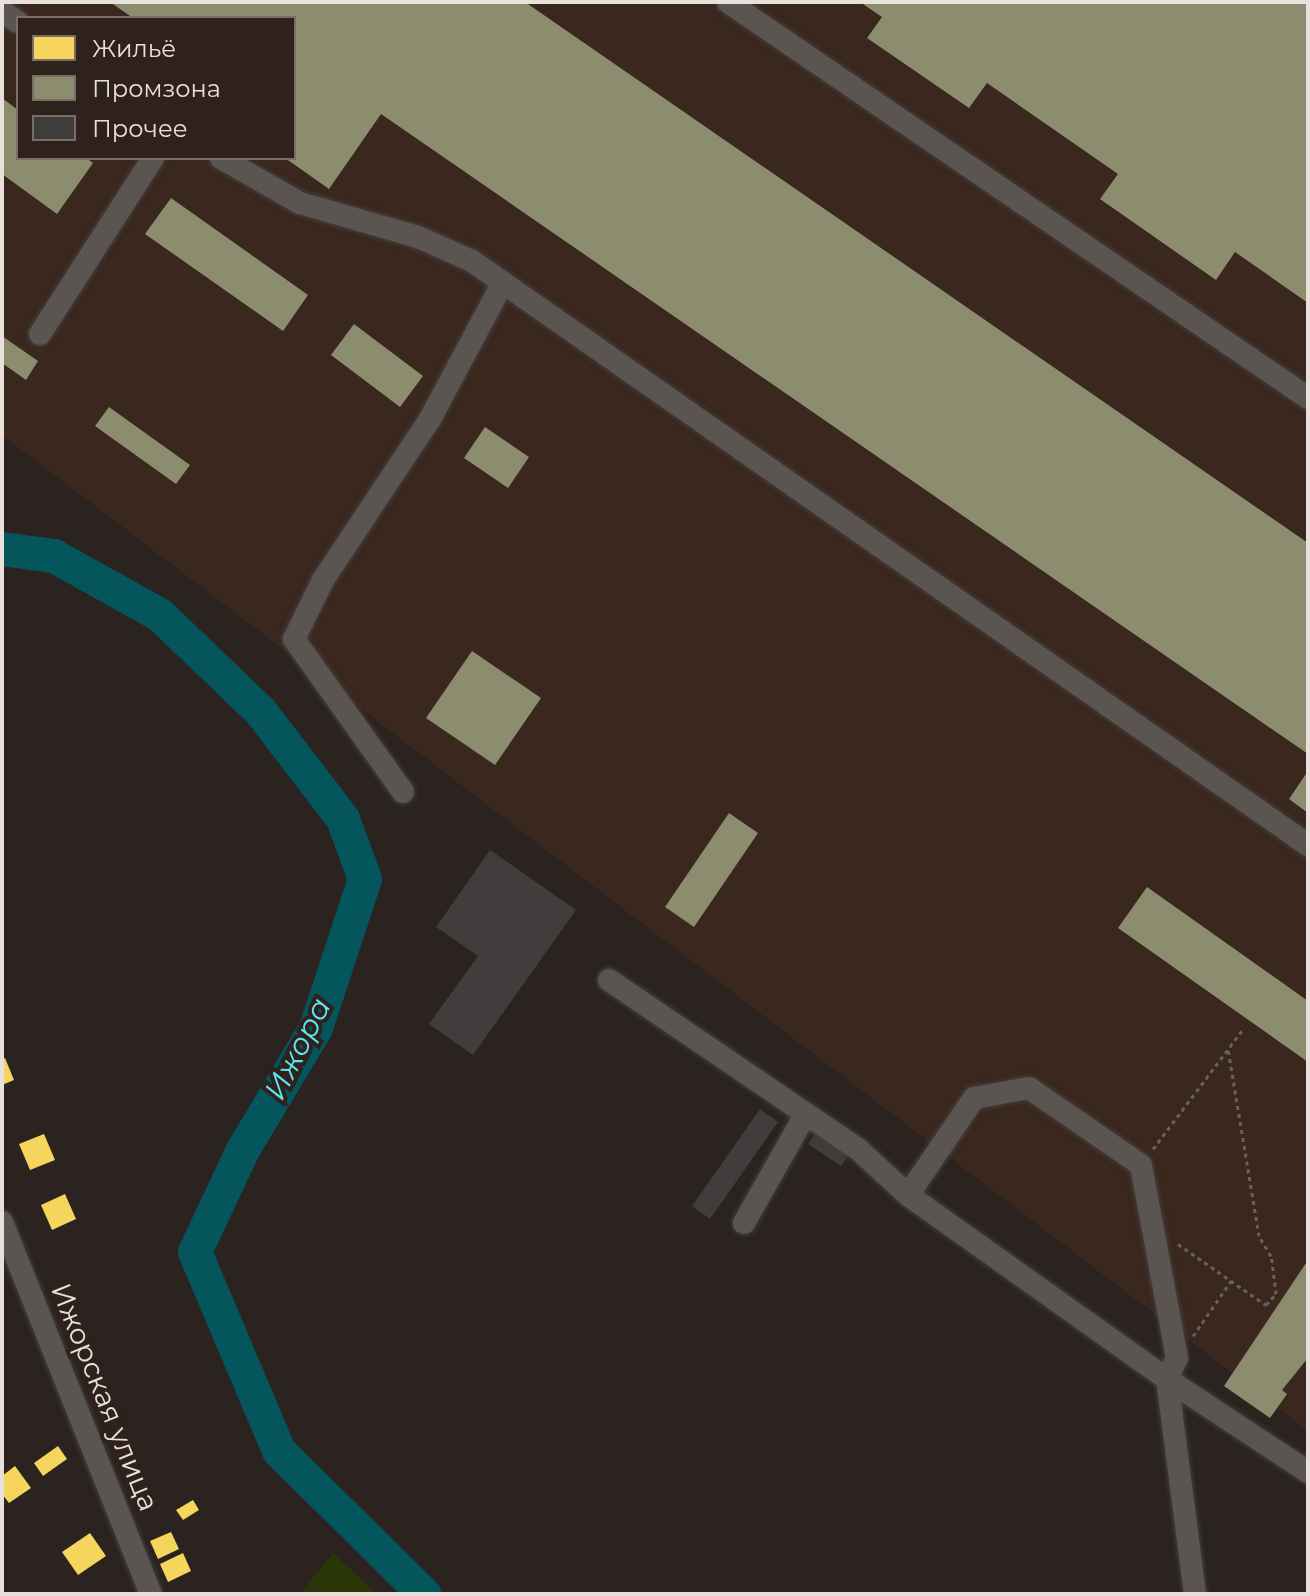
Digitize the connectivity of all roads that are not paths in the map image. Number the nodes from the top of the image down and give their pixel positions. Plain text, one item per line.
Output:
1 (728, 2) edge
2 (152, 160) edge
3 (225, 160) edge
4 (501, 286) junction
5 (40, 334) dead end
6 (1308, 398) edge
7 (403, 792) dead end
8 (1308, 845) edge
9 (609, 980) dead end
10 (805, 1115) junction
11 (908, 1195) junction
12 (2, 1222) edge
13 (744, 1223) dead end
14 (1167, 1379) junction
15 (1308, 1472) edge
16 (151, 1594) edge
17 (1195, 1594) edge

1 - 6 street
2 - 5 street
3 - 4 street
4 - 7 street
4 - 8 street
9 - 10 street
10 - 11 street
10 - 13 street
11 - 14 street
11 - 14 street
12 - 16 street, Ижорская улица
14 - 15 street
14 - 17 street

